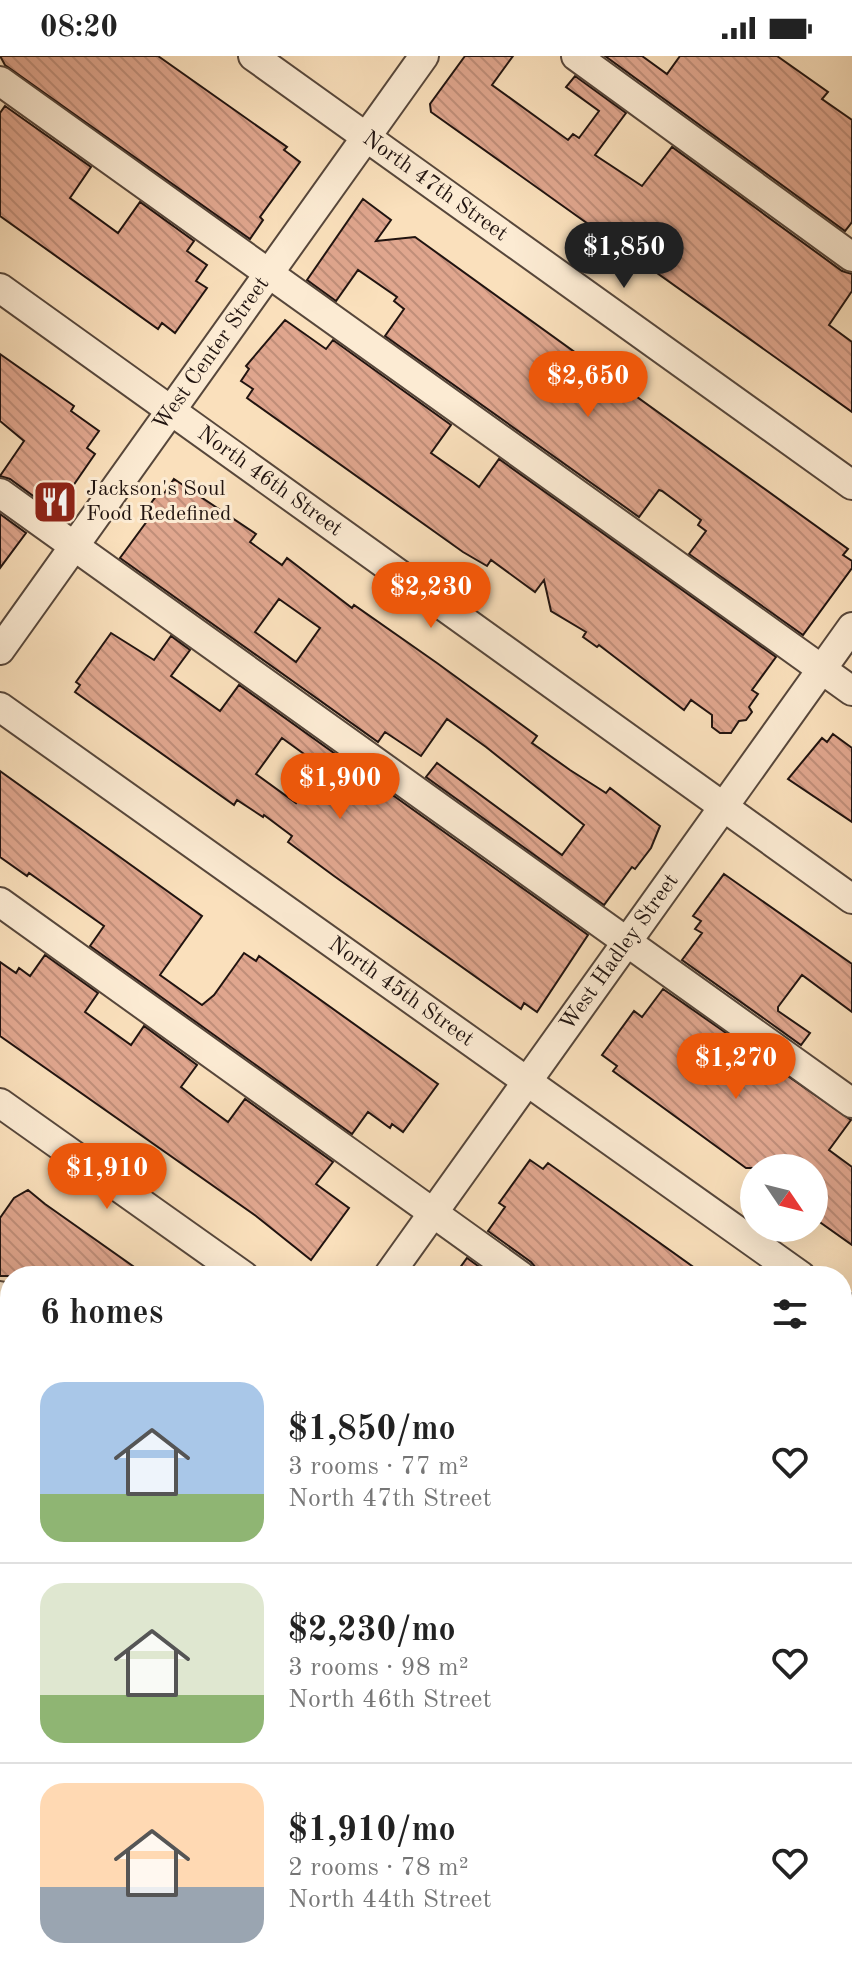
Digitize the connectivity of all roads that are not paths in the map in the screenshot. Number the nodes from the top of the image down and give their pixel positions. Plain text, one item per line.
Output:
1 (253, 56) edge
2 (424, 56) edge
3 (576, 56) edge
4 (0, 81) edge
5 (366, 138) junction
6 (852, 257) edge
7 (269, 273) junction
8 (0, 288) edge
9 (171, 411) junction
10 (852, 485) edge
11 (0, 493) edge
12 (75, 545) junction
13 (852, 627) edge
14 (0, 650) edge
15 (820, 668) junction
16 (852, 691) edge
17 (0, 707) edge
18 (721, 806) junction
19 (852, 899) edge
20 (0, 902) edge
21 (627, 939) junction
22 (526, 1081) junction
23 (0, 1103) edge
24 (852, 1103) edge
25 (433, 1212) junction
26 (230, 1266) edge
27 (395, 1266) edge
28 (507, 1266) edge
29 (787, 1266) edge

1 - 5 street, North 47th Street
2 - 5 street, West Center Street
3 - 6 street
4 - 7 street
5 - 7 street, West Center Street
5 - 10 street, North 47th Street
7 - 9 street, West Center Street
7 - 15 street
8 - 9 street, North 46th Street
9 - 12 street, West Center Street
9 - 18 street, North 46th Street
11 - 12 street
12 - 14 street, West Center Street
12 - 21 street
13 - 15 street, West Hadley Street
15 - 16 street
15 - 18 street, West Hadley Street
17 - 22 street, North 45th Street
18 - 19 street, North 46th Street
18 - 21 street, West Hadley Street
20 - 25 street
21 - 22 street, West Hadley Street
21 - 24 street
22 - 25 street, West Hadley Street
22 - 29 street, North 45th Street
23 - 26 street
25 - 27 street, West Hadley Street
25 - 28 street

